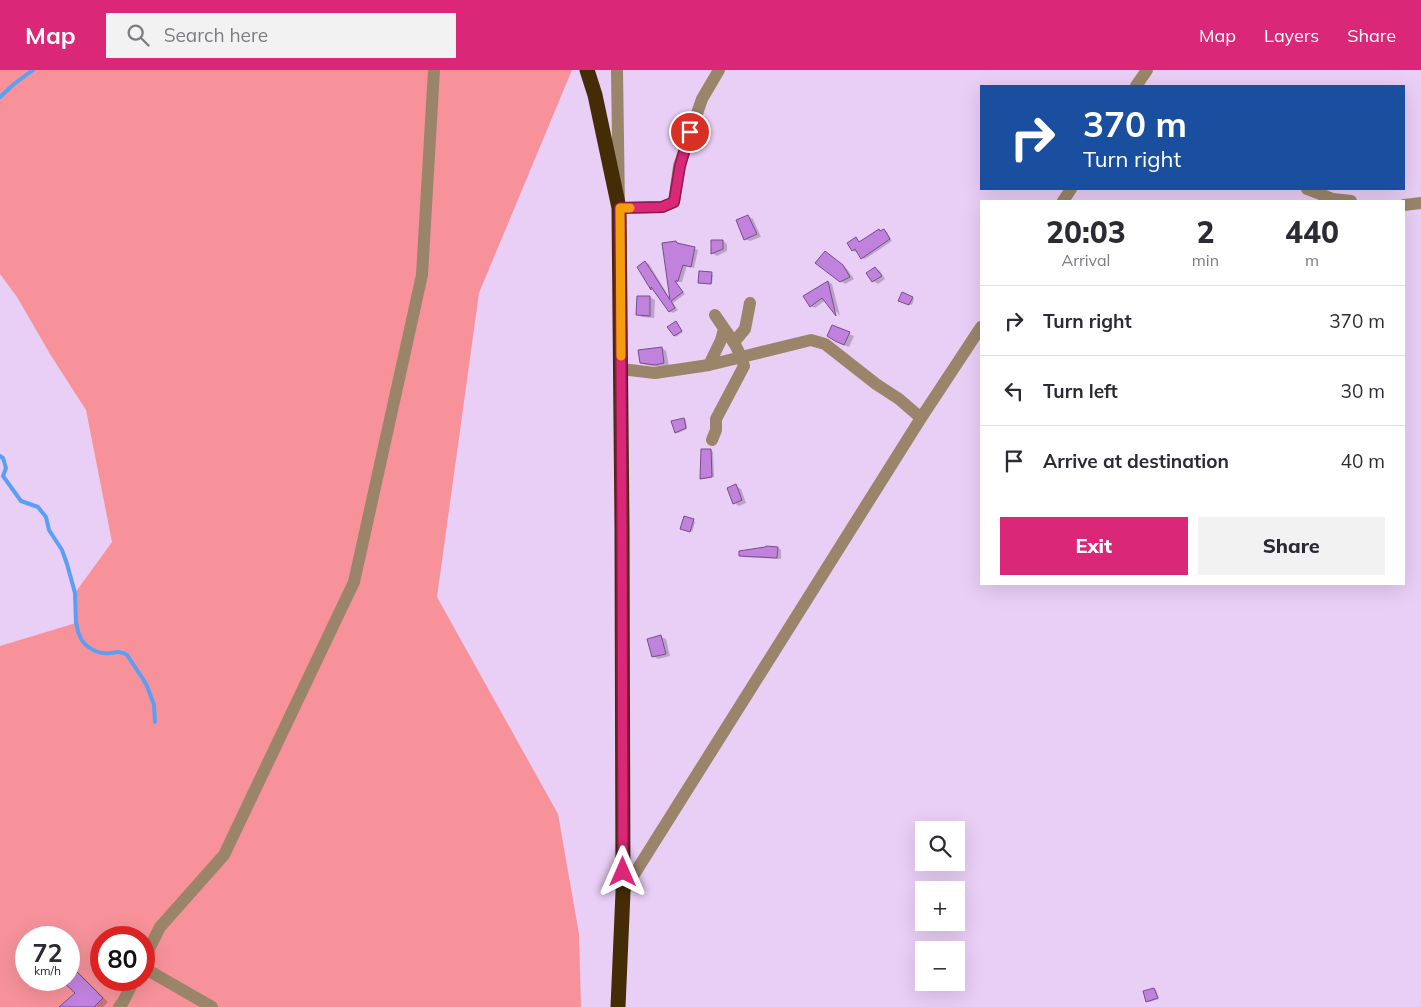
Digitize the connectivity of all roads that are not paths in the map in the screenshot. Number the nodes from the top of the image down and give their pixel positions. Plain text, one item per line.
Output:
1 (434, 70) edge
2 (587, 70) edge
3 (618, 70) edge
4 (719, 70) edge
5 (1310, 190) edge
6 (1342, 200) edge
7 (1421, 203) edge
8 (1405, 205) edge
9 (620, 208) junction
10 (750, 303) dead end
11 (715, 315) dead end
12 (724, 329) junction
13 (980, 329) edge
14 (734, 342) junction
15 (742, 356) junction
16 (708, 365) junction
17 (621, 368) junction
18 (921, 418) junction
19 (712, 440) dead end
20 (623, 892) junction
21 (155, 937) edge
22 (155, 974) edge
23 (128, 991) edge
24 (118, 1007) edge
25 (212, 1007) edge
26 (618, 1007) edge

1 - 21 street
2 - 9 highway
3 - 9 street
4 - 9 street
5 - 6 street
7 - 8 street
9 - 17 highway
10 - 14 street
11 - 12 street
12 - 14 street
12 - 16 street
13 - 18 street
14 - 15 street
15 - 16 street
15 - 18 street
15 - 19 street
16 - 17 street
17 - 20 highway
18 - 20 street
20 - 26 highway
22 - 25 street
23 - 24 street

